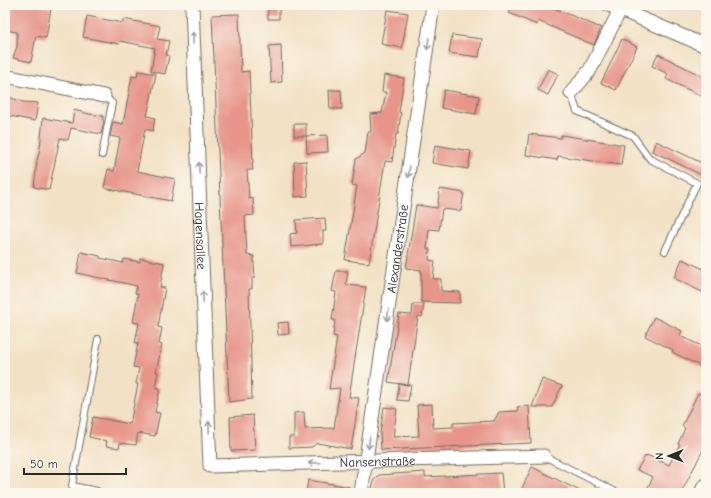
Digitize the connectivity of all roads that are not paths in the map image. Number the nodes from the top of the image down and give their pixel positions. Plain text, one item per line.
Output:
1 (192, 5) edge
2 (433, 5) edge
3 (614, 7) edge
4 (706, 46) edge
5 (5, 76) edge
6 (571, 94) joint
7 (104, 96) joint
8 (102, 155) dead end
9 (665, 251) dead end
10 (98, 339) dead end
11 (544, 456) joint
12 (366, 462) junction
13 (210, 466) joint
14 (706, 488) edge
15 (99, 493) edge
16 (362, 493) edge
17 (618, 493) edge
18 (704, 493) edge

13 -> 1 street, Hagensallee
2 -> 12 street, Alexanderstraße
3 - 4 street
3 - 6 street
5 - 7 street
6 - 9 lane
7 - 8 lane
10 - 15 lane
11 - 12 street, Nansenstraße
11 - 17 lane
12 -> 13 street, Nansenstraße
12 - 16 street, Alexanderstraße
14 - 18 main road

